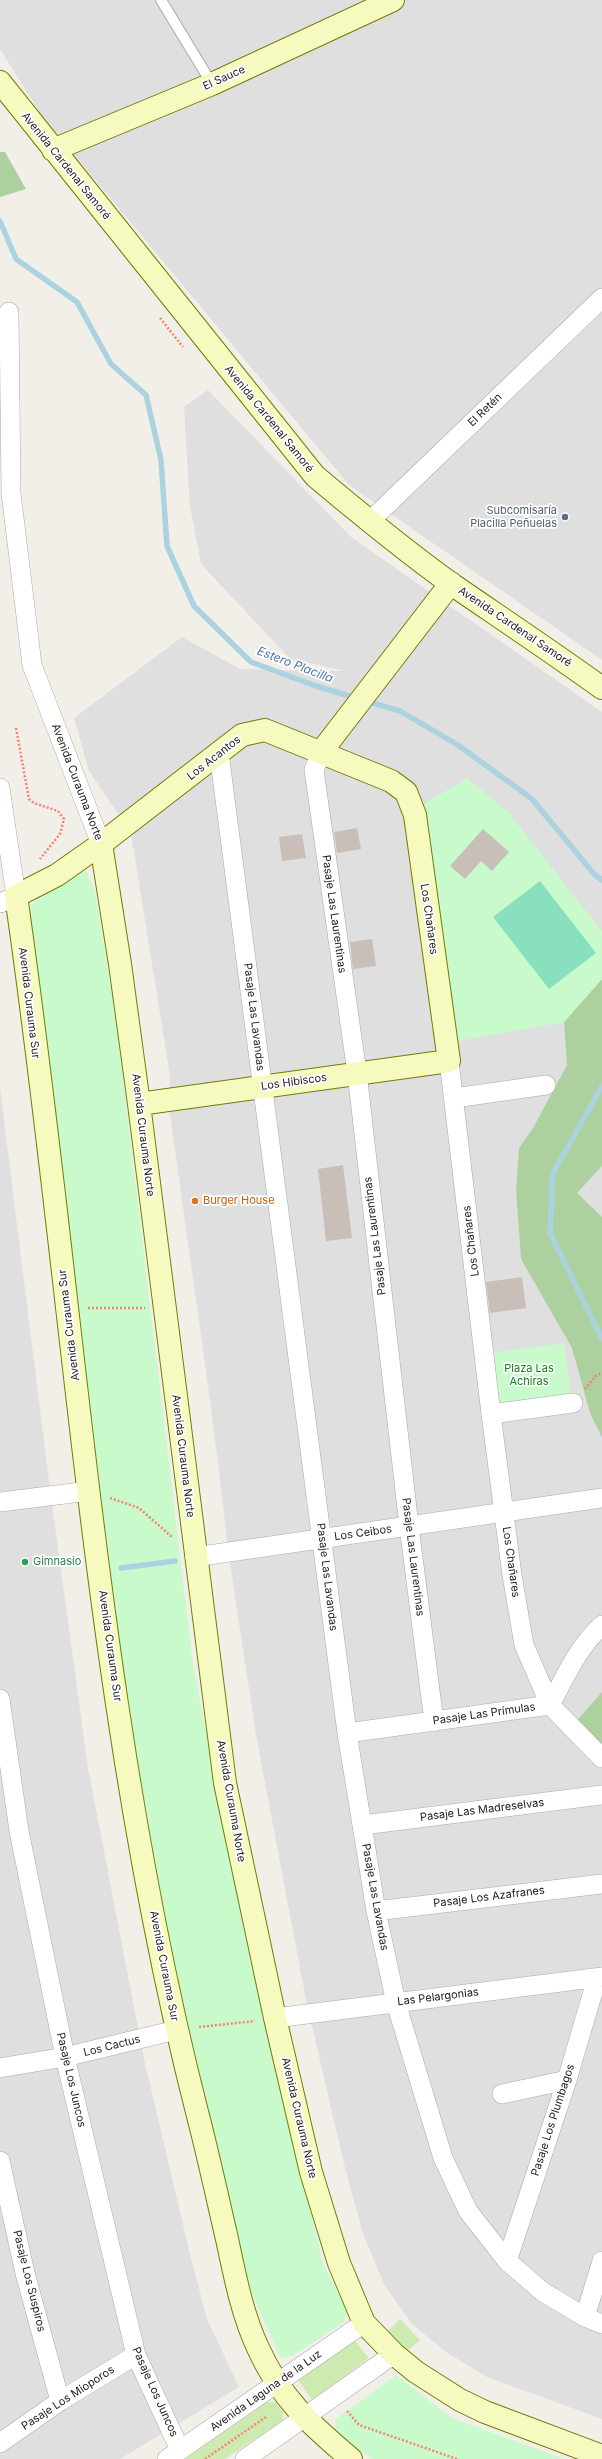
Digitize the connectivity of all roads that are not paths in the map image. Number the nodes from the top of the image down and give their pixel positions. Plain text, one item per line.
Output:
1 (161, 0) edge
2 (393, 0) edge
3 (0, 82) edge
4 (212, 84) junction
5 (53, 150) junction
6 (602, 298) edge
7 (9, 312) dead end
8 (369, 522) junction
9 (451, 583) junction
10 (602, 688) edge
11 (322, 752) junction
12 (219, 753) junction
13 (0, 788) edge
14 (101, 844) junction
15 (8, 899) edge
16 (448, 1061) junction
17 (357, 1074) junction
18 (546, 1085) dead end
19 (263, 1087) junction
20 (454, 1098) junction
21 (139, 1104) junction
22 (572, 1403) dead end
23 (491, 1414) junction
24 (90, 1491) junction
25 (602, 1498) edge
26 (0, 1502) edge
27 (505, 1512) junction
28 (409, 1526) junction
29 (322, 1539) junction
30 (195, 1557) junction
31 (602, 1625) edge
32 (0, 1699) edge
33 (550, 1705) junction
34 (434, 1722) junction
35 (347, 1733) junction
36 (602, 1758) edge
37 (602, 1795) edge
38 (363, 1825) junction
39 (602, 1884) edge
40 (376, 1911) junction
41 (600, 1977) edge
42 (396, 2003) junction
43 (275, 2018) junction
44 (176, 2030) junction
45 (65, 2057) junction
46 (0, 2068) edge
47 (567, 2080) junction
48 (502, 2094) dead end
49 (0, 2161) edge
50 (507, 2261) junction
51 (602, 2262) edge
52 (585, 2317) junction
53 (364, 2323) junction
54 (602, 2324) edge
55 (394, 2354) junction
56 (136, 2355) junction
57 (277, 2384) junction
58 (60, 2401) junction
59 (304, 2419) junction
60 (0, 2443) edge
61 (174, 2454) edge
62 (602, 2456) edge
63 (245, 2459) edge
64 (352, 2459) edge

1 - 4 lane
2 - 4 street, El Sauce
3 - 5 street, Avenida Cardenal Samoré
4 - 5 street, El Sauce
5 - 8 street, Avenida Cardenal Samoré
6 - 8 street, El Retén
7 - 14 street, Avenida Curauma Norte
8 - 9 street, Avenida Cardenal Samoré
9 - 10 street, Avenida Cardenal Samoré
9 - 11 street
11 - 12 street, Los Acantos
11 - 16 street, Los Chañares
11 - 17 street, Pasaje Las Laurentinas
12 - 14 street, Los Acantos
12 - 19 street, Pasaje Las Lavandas
13 - 15 street, Avenida Curauma Sur
14 - 15 street, Los Acantos
14 - 21 street, Avenida Curauma Norte
15 - 24 street, Avenida Curauma Sur
16 - 17 street, Los Hibiscos
16 - 20 street, Los Chañares
17 - 19 street, Los Hibiscos
17 - 28 street, Pasaje Las Laurentinas
18 - 20 street
19 - 21 street, Los Hibiscos
19 - 29 street, Pasaje Las Lavandas
20 - 23 street, Los Chañares
21 - 30 street, Avenida Curauma Norte
22 - 23 street
23 - 27 street, Los Chañares
24 - 26 street
24 - 44 street, Avenida Curauma Sur
25 - 27 street, Los Ceibos
27 - 28 street, Los Ceibos
27 - 33 street, Los Chañares
28 - 29 street, Los Ceibos
28 - 34 street, Pasaje Las Laurentinas
29 - 30 street, Los Ceibos
29 - 35 street, Pasaje Las Lavandas
30 - 43 street, Avenida Curauma Norte
31 - 33 street, Pasaje Las Prímulas
32 - 45 street, Pasaje Los Juncos
33 - 34 street, Pasaje Las Prímulas
33 - 36 street, Los Chañares
34 - 35 street, Pasaje Las Prímulas
35 - 38 street, Pasaje Las Lavandas
37 - 38 street, Pasaje Las Madreselvas
38 - 40 street, Pasaje Las Lavandas
39 - 40 street, Pasaje Los Azafranes
40 - 42 street, Pasaje Las Lavandas
41 - 42 street, Las Pelargonias
41 - 47 street, Pasaje Los Plumbagos
42 - 43 street, Las Pelargonias
42 - 50 street, Pasaje Las Lavandas
43 - 53 street, Avenida Curauma Norte
44 - 45 street, Los Cactus
44 - 57 street, Avenida Curauma Sur
45 - 46 street, Los Cactus
45 - 56 street, Pasaje Los Juncos
47 - 48 street
47 - 50 street, Pasaje Los Plumbagos
49 - 58 street, Pasaje Los Suspiros
50 - 52 street, Pasaje Las Lavandas
51 - 52 street
52 - 54 street, Pasaje Las Lavandas
53 - 55 street, Avenida Curauma Norte
53 - 57 street, Avenida Laguna de la Luz
55 - 59 street
55 - 62 street, Avenida Curauma Norte
56 - 58 street, Pasaje Los Mioporos
56 - 61 street, Pasaje Los Juncos
57 - 59 street, Avenida Curauma Sur
57 - 61 street, Avenida Laguna de la Luz
58 - 60 street, Pasaje Los Mioporos
59 - 63 street
59 - 64 street, Avenida Curauma Sur

